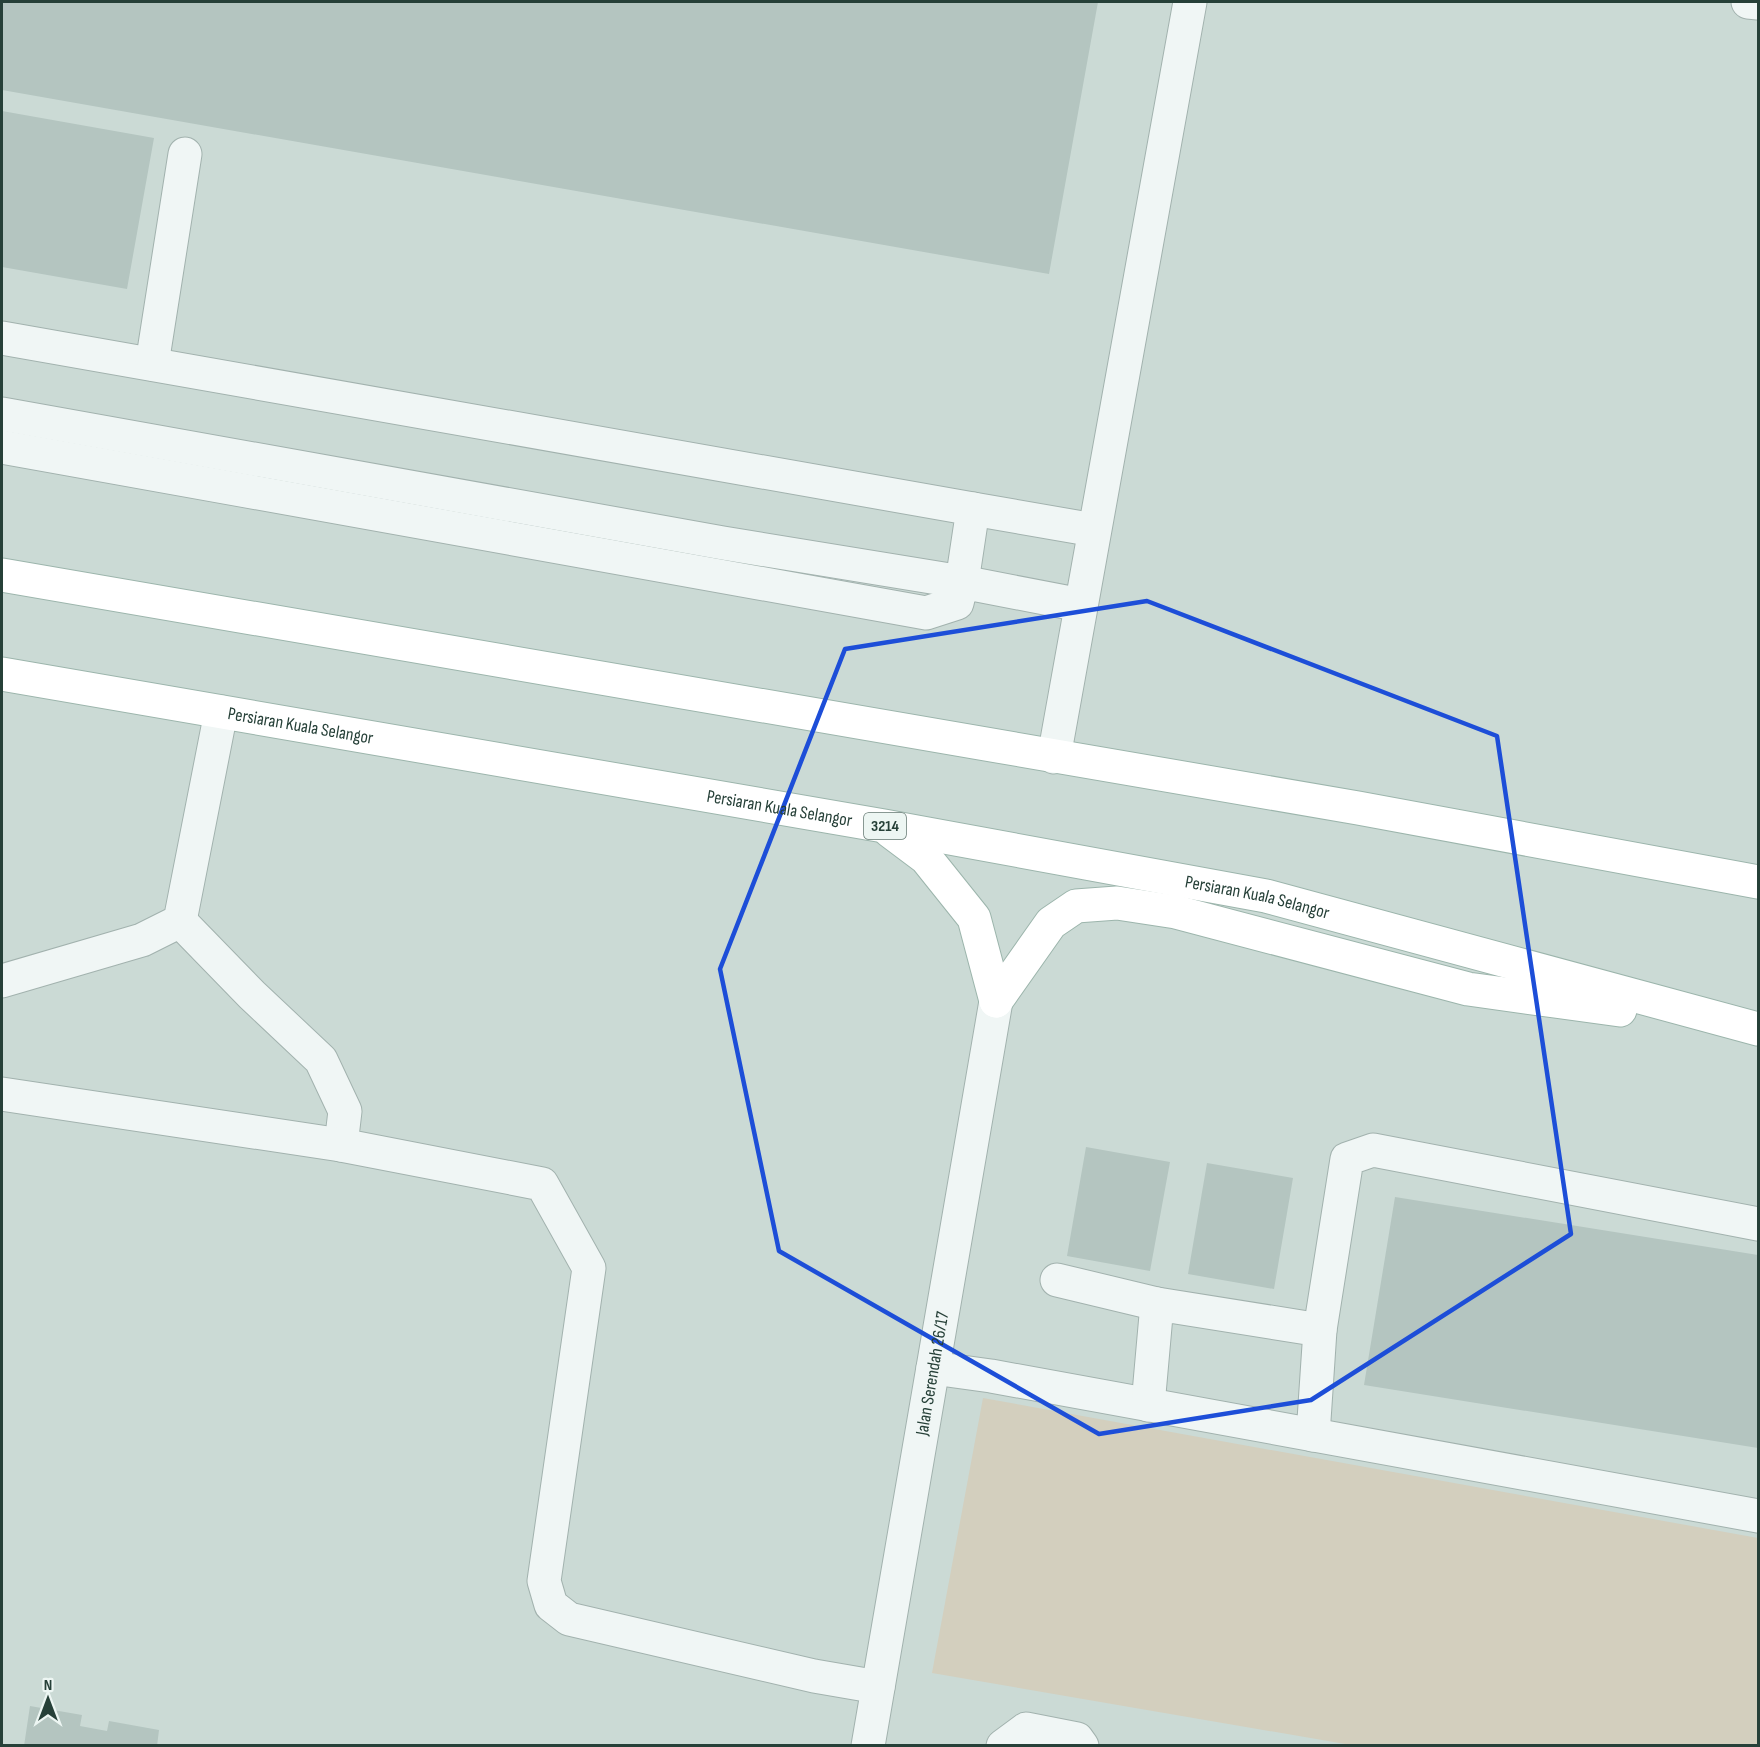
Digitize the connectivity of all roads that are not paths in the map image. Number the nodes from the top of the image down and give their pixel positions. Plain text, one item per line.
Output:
1 (1190, 2) edge
2 (1748, 2) edge
3 (1758, 3) edge
4 (185, 154) dead end
5 (2, 338) edge
6 (152, 364) junction
7 (2, 414) edge
8 (2, 447) edge
9 (973, 509) junction
10 (1094, 530) junction
11 (2, 575) edge
12 (962, 582) junction
13 (1081, 605) junction
14 (2, 674) edge
15 (221, 712) junction
16 (1054, 757) junction
17 (884, 826) junction
18 (1758, 882) edge
19 (180, 921) junction
20 (2, 981) edge
21 (996, 1001) junction
22 (1757, 1029) edge
23 (2, 1094) edge
24 (341, 1145) junction
25 (1758, 1224) edge
26 (1057, 1280) dead end
27 (1157, 1304) junction
28 (1320, 1330) junction
29 (933, 1368) junction
30 (1148, 1405) junction
31 (1313, 1435) junction
32 (1758, 1516) edge
33 (878, 1687) junction
34 (868, 1746) edge
35 (1003, 1746) edge
36 (1082, 1746) edge

1 - 10 street
2 - 3 street
4 - 6 street
5 - 6 street
6 - 9 street
7 - 12 street
8 - 12 street
9 - 10 street
9 - 12 street
10 - 13 street
11 - 16 main road
12 - 13 street
13 - 16 street
14 - 15 main road, Persiaran Kuala Selangor / 3214
15 - 17 main road, Persiaran Kuala Selangor / 3214
15 - 19 street
16 - 18 main road
17 - 21 main road
17 - 22 main road, Persiaran Kuala Selangor / 3214
19 - 20 street
19 - 24 street
21 - 22 main road
21 - 29 street, Jalan Serendah 26/17
23 - 24 street
24 - 33 street
25 - 28 street
26 - 27 street
27 - 28 street
27 - 30 street
28 - 31 street
29 - 30 street
29 - 33 street, Jalan Serendah 26/17
30 - 31 street
31 - 32 street
33 - 34 street, Jalan Serendah 26/17
35 - 36 street

